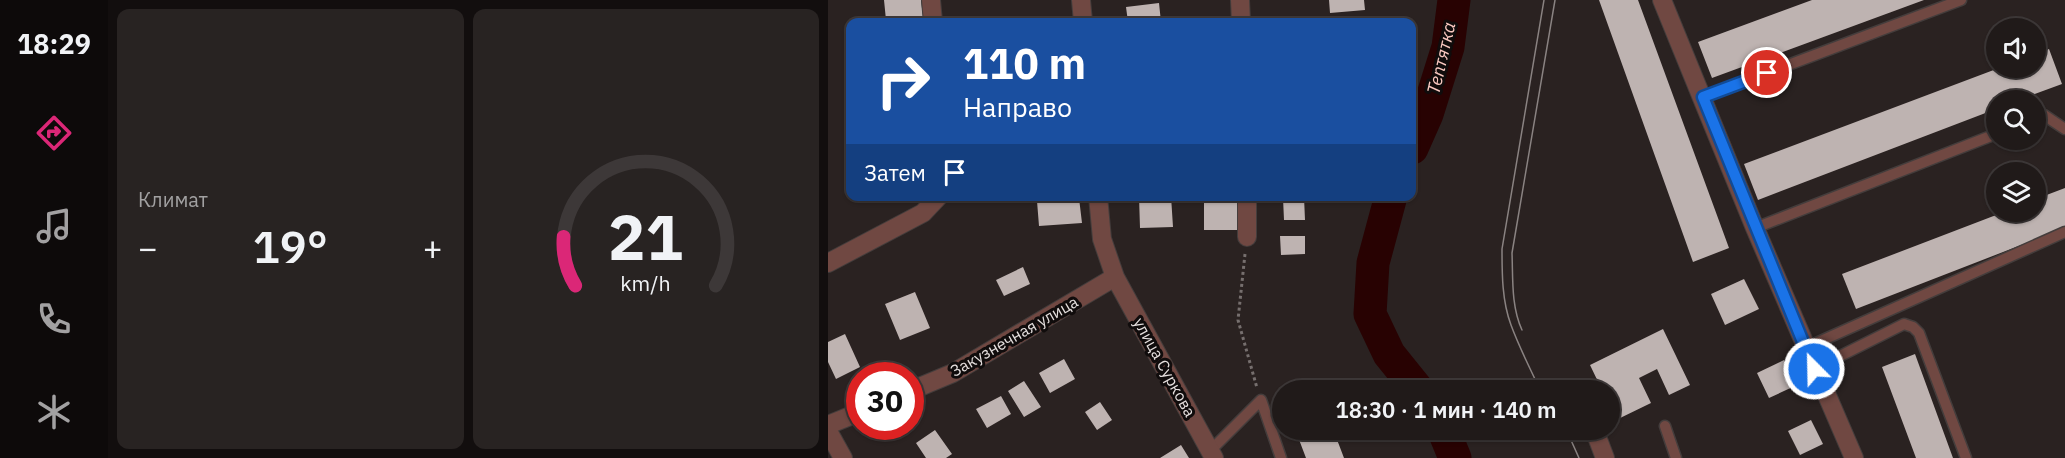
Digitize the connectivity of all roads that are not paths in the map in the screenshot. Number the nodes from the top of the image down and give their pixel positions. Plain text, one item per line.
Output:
1 (931, 0) edge
2 (1081, 0) edge
3 (1240, 0) edge
4 (1662, 0) edge
5 (1961, 0) edge
6 (933, 18) edge
7 (1083, 18) edge
8 (1241, 18) edge
9 (1703, 97) junction
10 (2046, 116) edge
11 (2065, 129) edge
12 (1986, 138) edge
13 (934, 201) edge
14 (1098, 201) edge
15 (1246, 201) edge
16 (1755, 228) junction
17 (2065, 232) edge
18 (1247, 237) road end
19 (828, 262) edge
20 (1115, 277) junction
21 (1805, 348) junction
22 (1814, 369) junction
23 (924, 385) edge
24 (846, 418) edge
25 (828, 425) edge
26 (1665, 426) dead end
27 (828, 431) edge
28 (1598, 440) edge
29 (1213, 454) edge
30 (843, 458) edge
31 (1281, 458) edge
32 (1605, 458) edge
33 (1676, 458) edge
34 (1854, 458) edge
35 (1966, 458) edge

1 - 6 street
2 - 7 street
3 - 8 street
4 - 9 street
5 - 9 lane
9 - 16 street
10 - 11 lane
12 - 16 lane
13 - 19 street
14 - 20 street, улица Суркова
15 - 18 street
16 - 21 street
17 - 21 lane
20 - 23 street, Закузнечная улица
20 - 29 street, улица Суркова
21 - 22 street
22 - 34 street
22 - 35 lane
24 - 25 street
26 - 33 lane
27 - 30 street
28 - 32 street
29 - 31 lane

